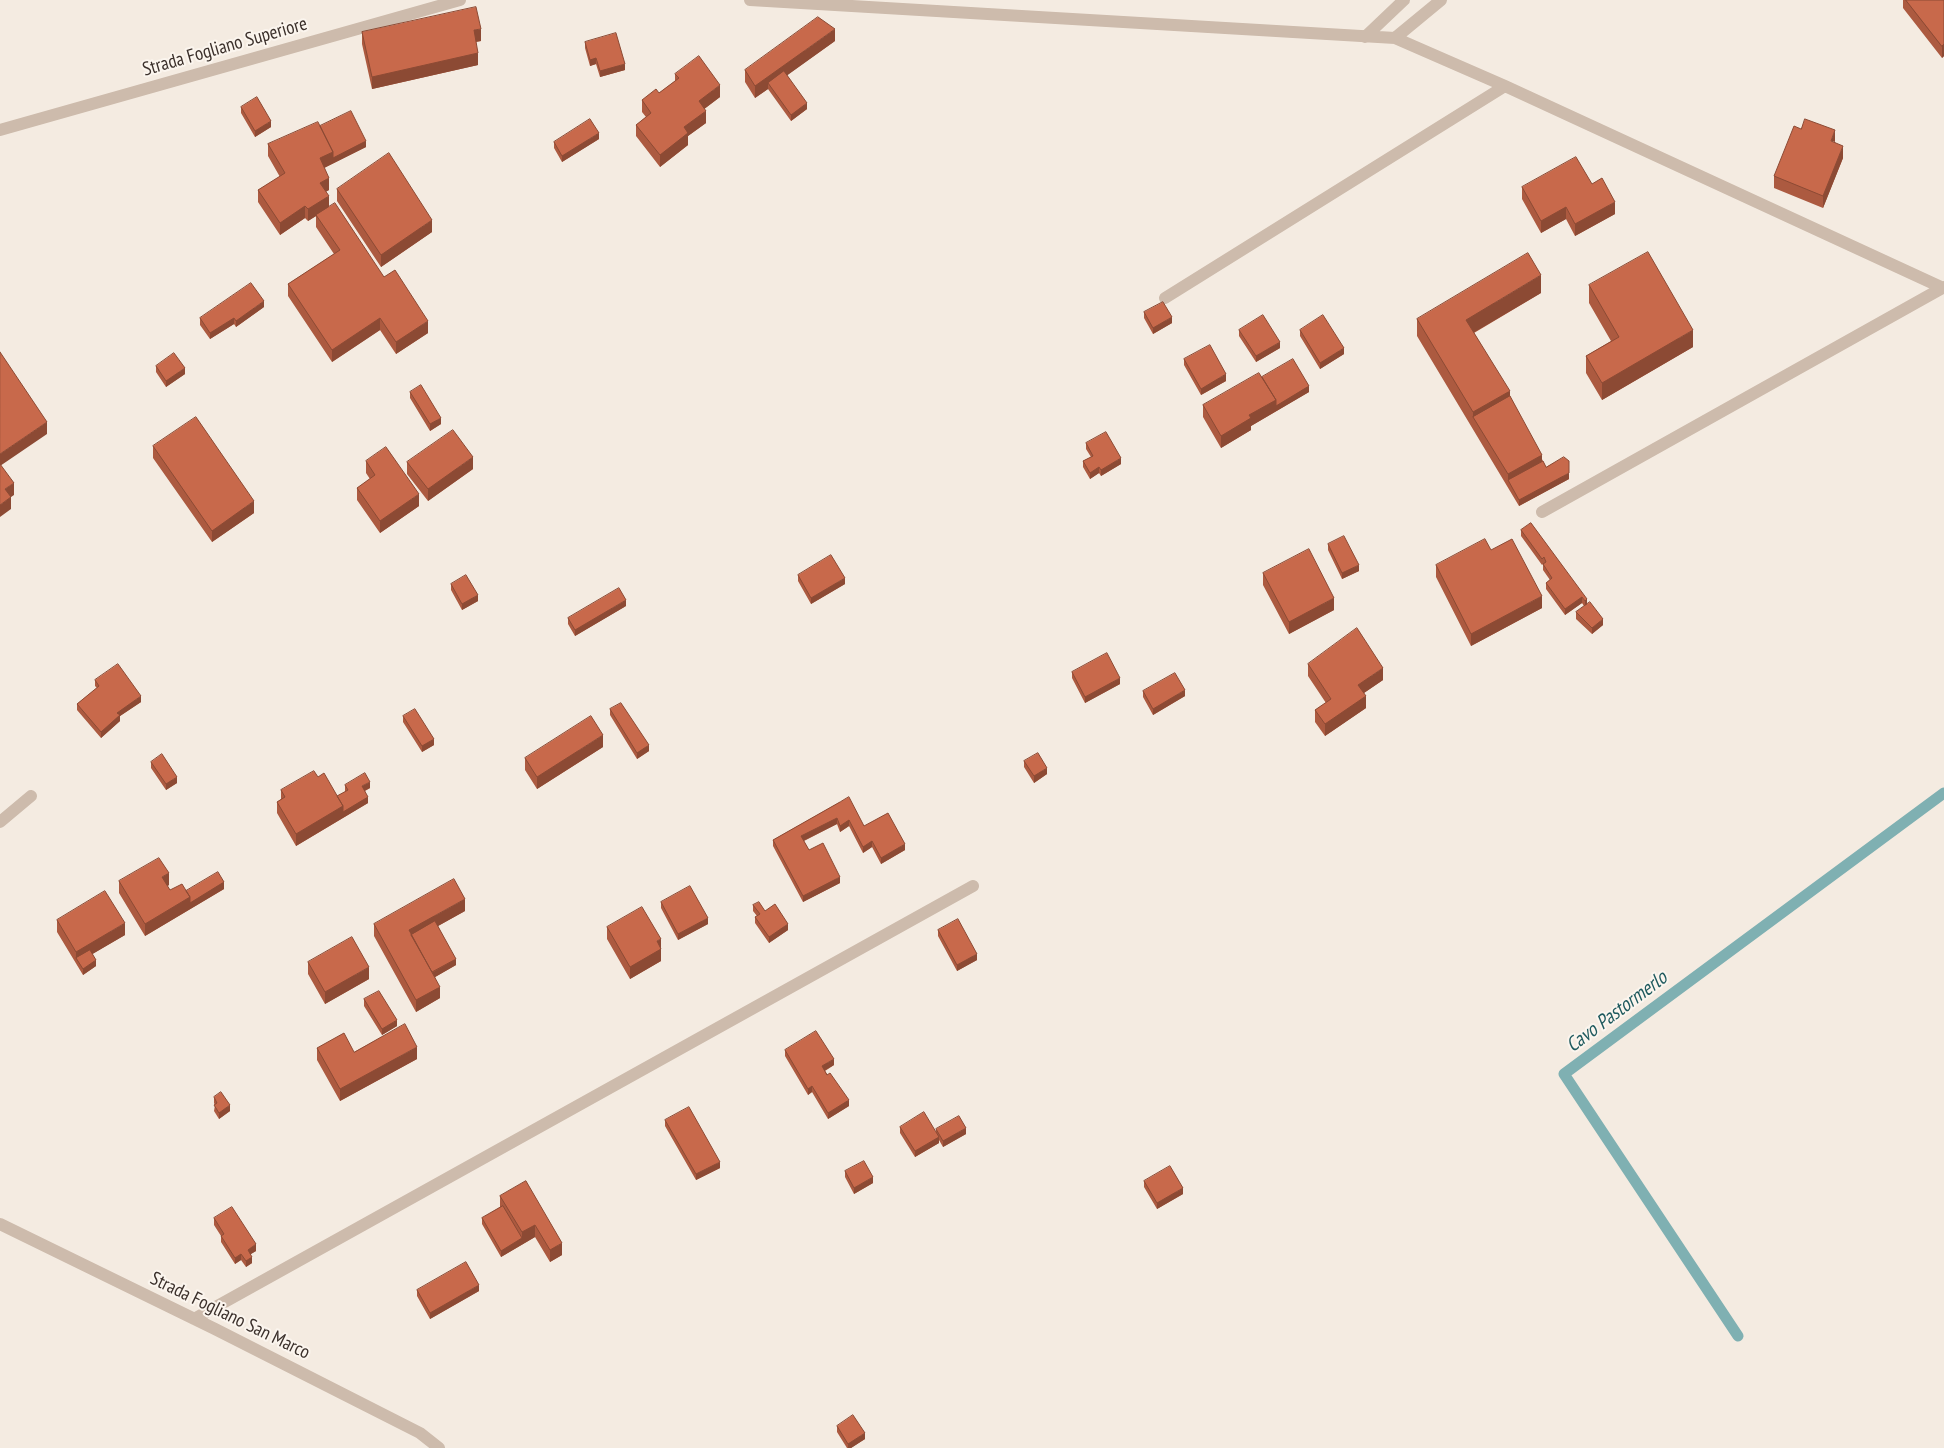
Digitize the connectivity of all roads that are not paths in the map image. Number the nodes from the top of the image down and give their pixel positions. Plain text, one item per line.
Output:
1 (460, 0) edge
2 (750, 0) edge
3 (1404, 0) edge
4 (1441, 0) edge
5 (1366, 37) junction
6 (1395, 38) junction
7 (1505, 86) junction
8 (0, 130) edge
9 (1943, 287) edge
10 (1165, 298) dead end
11 (1542, 512) dead end
12 (31, 796) dead end
13 (0, 822) edge
14 (973, 886) dead end
15 (0, 1224) edge
16 (194, 1319) junction
17 (439, 1448) edge

1 - 8 street, Strada Fogliano Superiore
2 - 5 street
3 - 5 street
4 - 6 street
5 - 6 street
6 - 7 street
7 - 9 street
7 - 10 street
9 - 11 street
12 - 13 street
14 - 16 street
15 - 16 street, Strada Fogliano San Marco
16 - 17 street, Strada Fogliano San Marco

